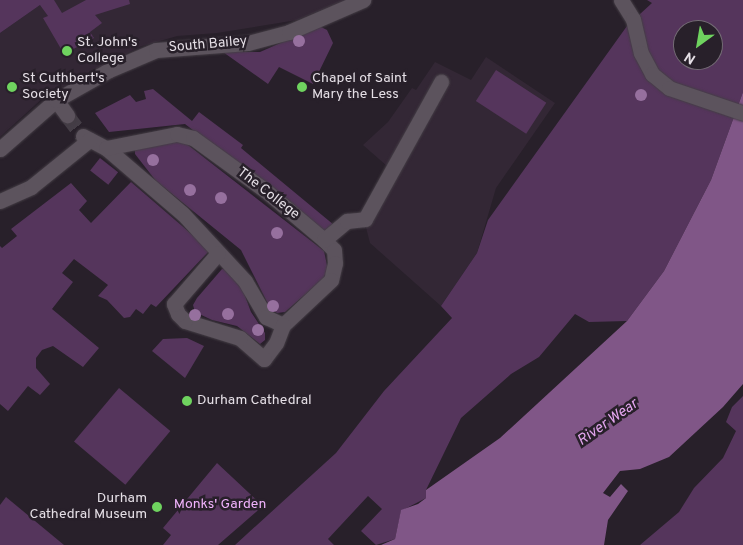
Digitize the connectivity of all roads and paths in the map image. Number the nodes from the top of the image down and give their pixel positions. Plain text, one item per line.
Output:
1 (363, 0) edge
2 (621, 0) edge
3 (441, 82) dead end
4 (56, 100) junction
5 (743, 112) edge
6 (67, 115) tunnel mouth
7 (106, 148) junction
8 (0, 149) edge
9 (0, 201) edge
10 (324, 240) junction
11 (218, 253) junction
12 (283, 325) junction

1 - 4 street, South Bailey
2 - 5 street
3 - 10 street
4 - 6 street
4 - 8 street, South Bailey
7 - 9 street
7 - 10 street, The College
7 - 11 street
10 - 12 street, The College
11 - 12 street
11 - 12 street, The College

